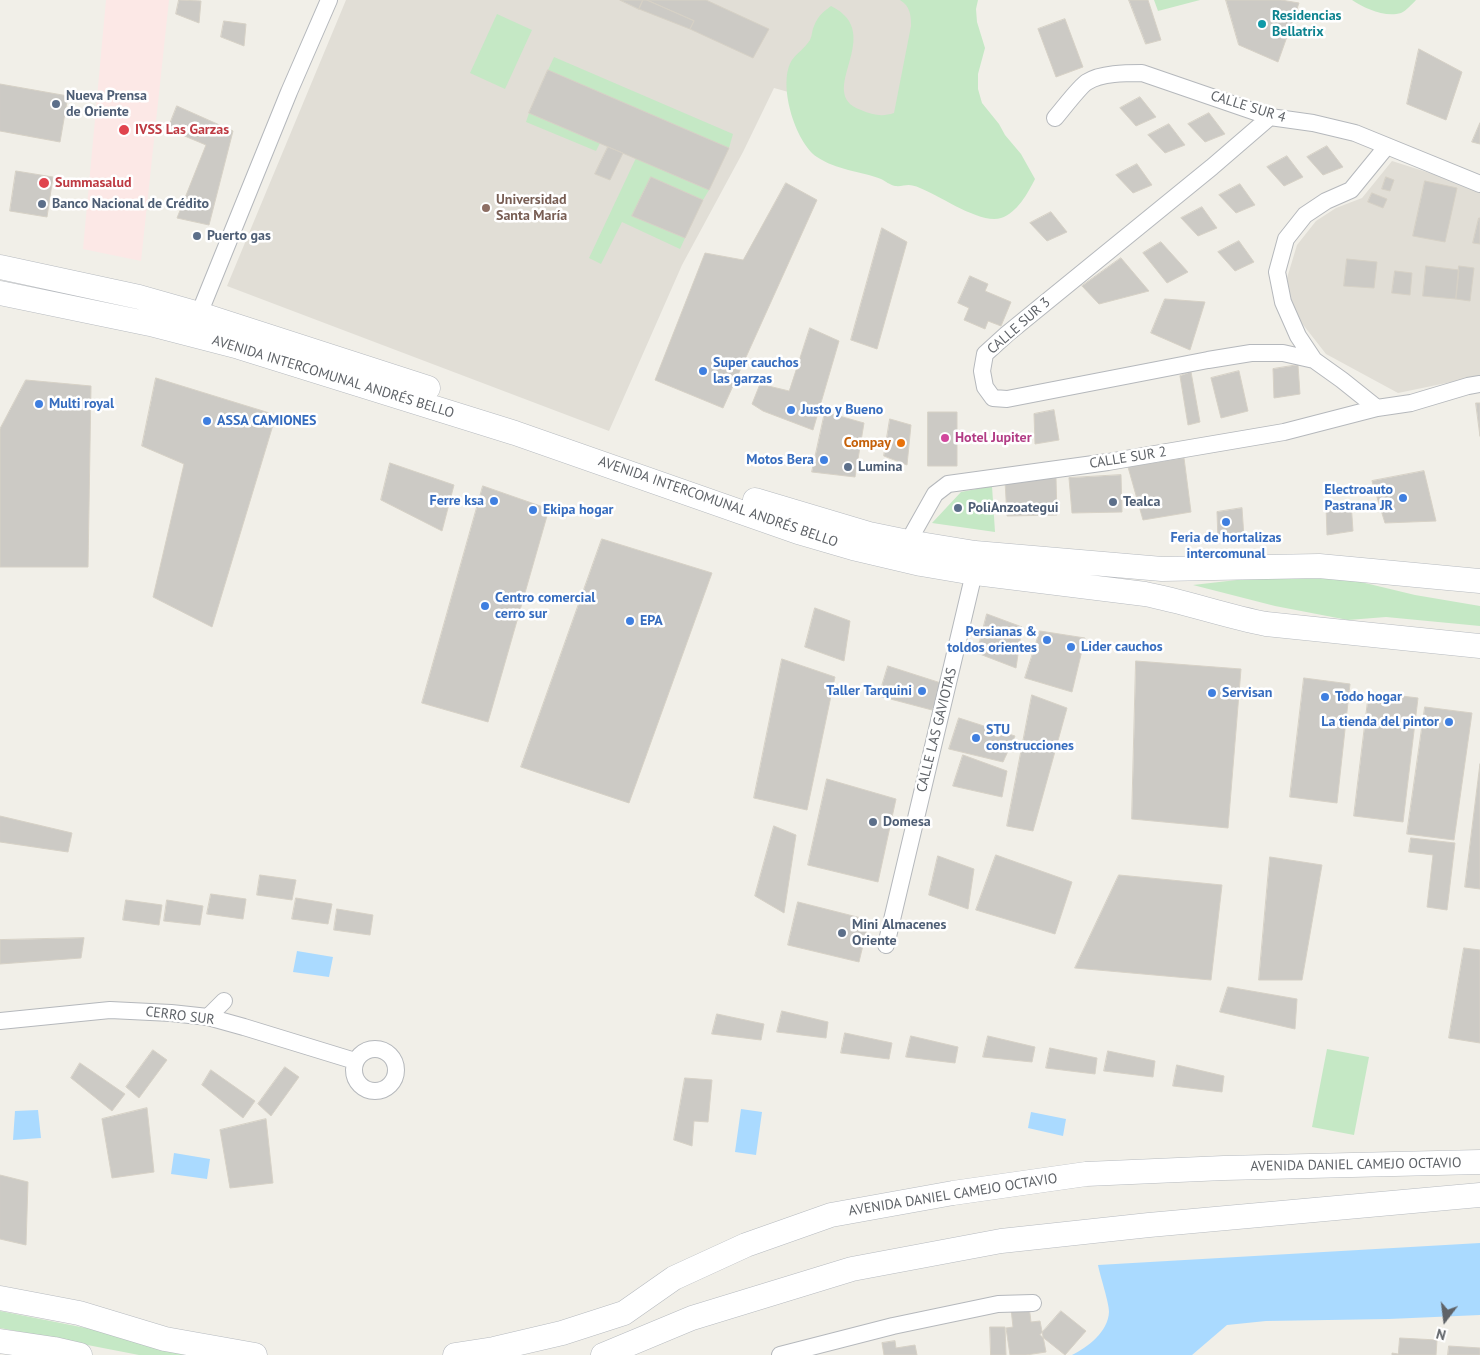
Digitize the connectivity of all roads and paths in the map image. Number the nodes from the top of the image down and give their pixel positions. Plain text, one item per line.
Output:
1 (329, 0) edge
2 (1270, 117) junction
3 (1055, 118) dead end
4 (1387, 146) junction
5 (1480, 184) edge
6 (0, 267) edge
7 (0, 293) edge
8 (199, 314) junction
9 (1314, 360) junction
10 (1480, 384) edge
11 (1377, 408) junction
12 (908, 542) junction
13 (974, 573) junction
14 (1480, 580) edge
15 (1480, 646) edge
16 (886, 945) dead end
17 (224, 1001) dead end
18 (208, 1017) junction
19 (0, 1021) edge
20 (355, 1061) dead end
21 (1480, 1162) edge
22 (1480, 1195) edge
23 (0, 1298) edge
24 (1033, 1303) dead end
25 (0, 1341) edge
26 (470, 1354) edge
27 (80, 1355) edge
28 (255, 1355) edge
29 (603, 1355) edge
30 (780, 1355) edge

1 - 8 street
2 - 3 street, CALLE SUR 4
2 - 4 street, CALLE SUR 4
2 - 9 street, CALLE SUR 3
4 - 5 street, CALLE SUR 4
4 - 9 street
6 - 8 main road, AVENIDA INTERCOMUNAL ANDRÉS BELLO
7 - 13 main road, AVENIDA INTERCOMUNAL ANDRÉS BELLO
8 - 12 main road, AVENIDA INTERCOMUNAL ANDRÉS BELLO
9 - 11 street
10 - 11 street, CALLE SUR 2
11 - 12 street, CALLE SUR 2
12 - 14 main road, AVENIDA INTERCOMUNAL ANDRÉS BELLO
13 - 15 main road, AVENIDA INTERCOMUNAL ANDRÉS BELLO
13 - 16 street, CALLE LAS GAVIOTAS
17 - 18 street
18 - 19 street, CERRO SUR
18 - 20 street, CERRO SUR
21 - 26 main road, AVENIDA DANIEL CAMEJO OCTAVIO
22 - 29 main road
23 - 28 main road
24 - 30 street
25 - 27 main road

